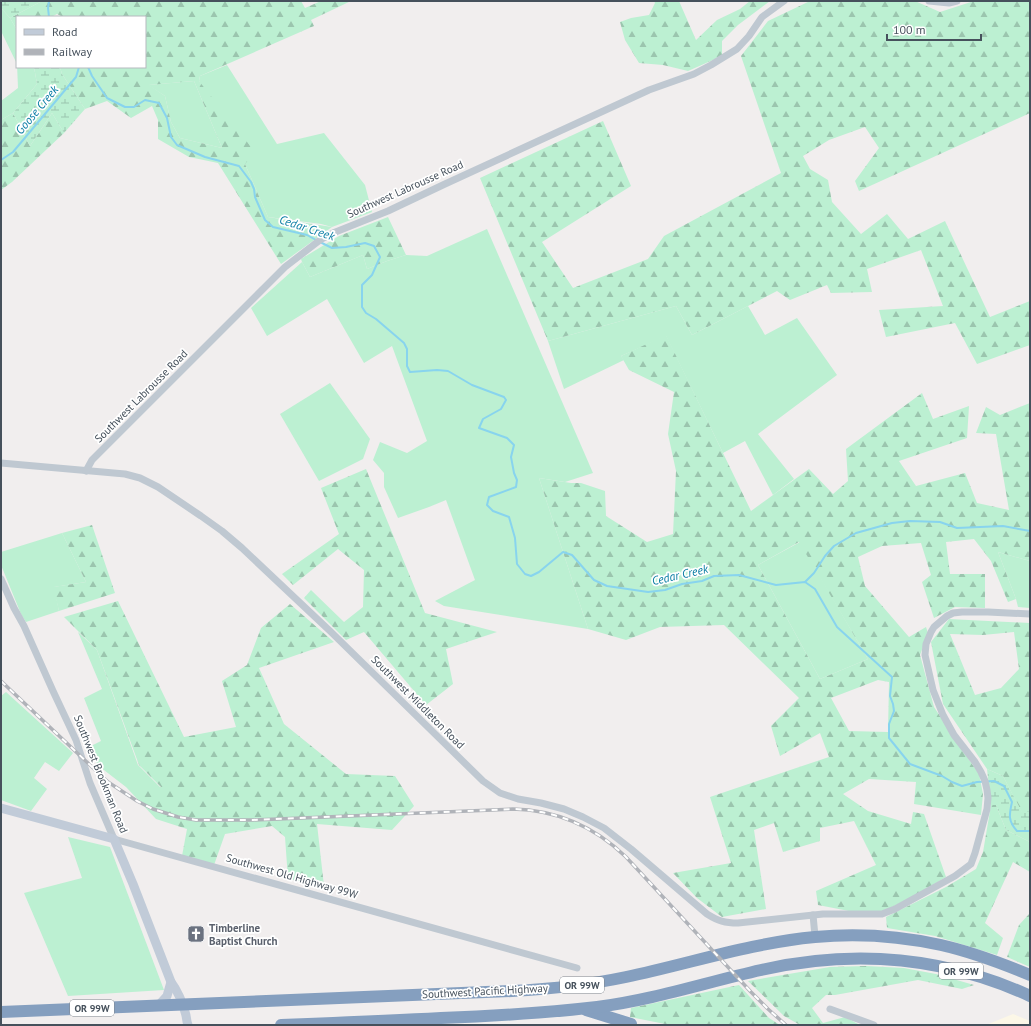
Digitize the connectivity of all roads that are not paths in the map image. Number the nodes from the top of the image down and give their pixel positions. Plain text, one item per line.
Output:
1 (784, 1) edge
2 (929, 1) edge
3 (957, 1) edge
4 (1, 463) edge
5 (86, 471) junction
6 (1, 579) edge
7 (1030, 614) edge
8 (1, 808) edge
9 (114, 839) junction
10 (813, 914) junction
11 (816, 936) junction
12 (577, 968) dead end
13 (1030, 975) edge
14 (172, 982) junction
15 (1030, 996) edge
16 (182, 1005) junction
17 (158, 1006) junction
18 (581, 1009) junction
19 (830, 1009) dead end
20 (1, 1012) edge
21 (630, 1024) dead end
22 (188, 1025) edge
23 (281, 1025) edge
24 (874, 1025) edge

1 - 5 street, Southwest Labrousse Road
2 - 3 street
4 - 5 street, Southwest Middleton Road
5 - 10 street, Southwest Middleton Road
6 - 9 street, Southwest Brookman Road
7 - 10 street, Southwest Middleton Road
8 - 9 street, Southwest Old Highway 99W
9 - 12 street, Southwest Old Highway 99W
9 - 14 street, Southwest Brookman Road
10 - 11 street
11 - 13 highway, Southwest Pacific Highway / OR 99W
11 - 16 highway, Southwest Pacific Highway / OR 99W
14 - 16 street, Southwest Brookman Road
14 - 17 street
15 - 18 highway, OR 99W
16 - 17 highway, Southwest Pacific Highway / OR 99W
16 - 22 street, Southwest Brookman Road
17 - 20 highway, Southwest Pacific Highway / OR 99W
18 - 21 highway
18 - 23 highway, OR 99W
19 - 24 street

